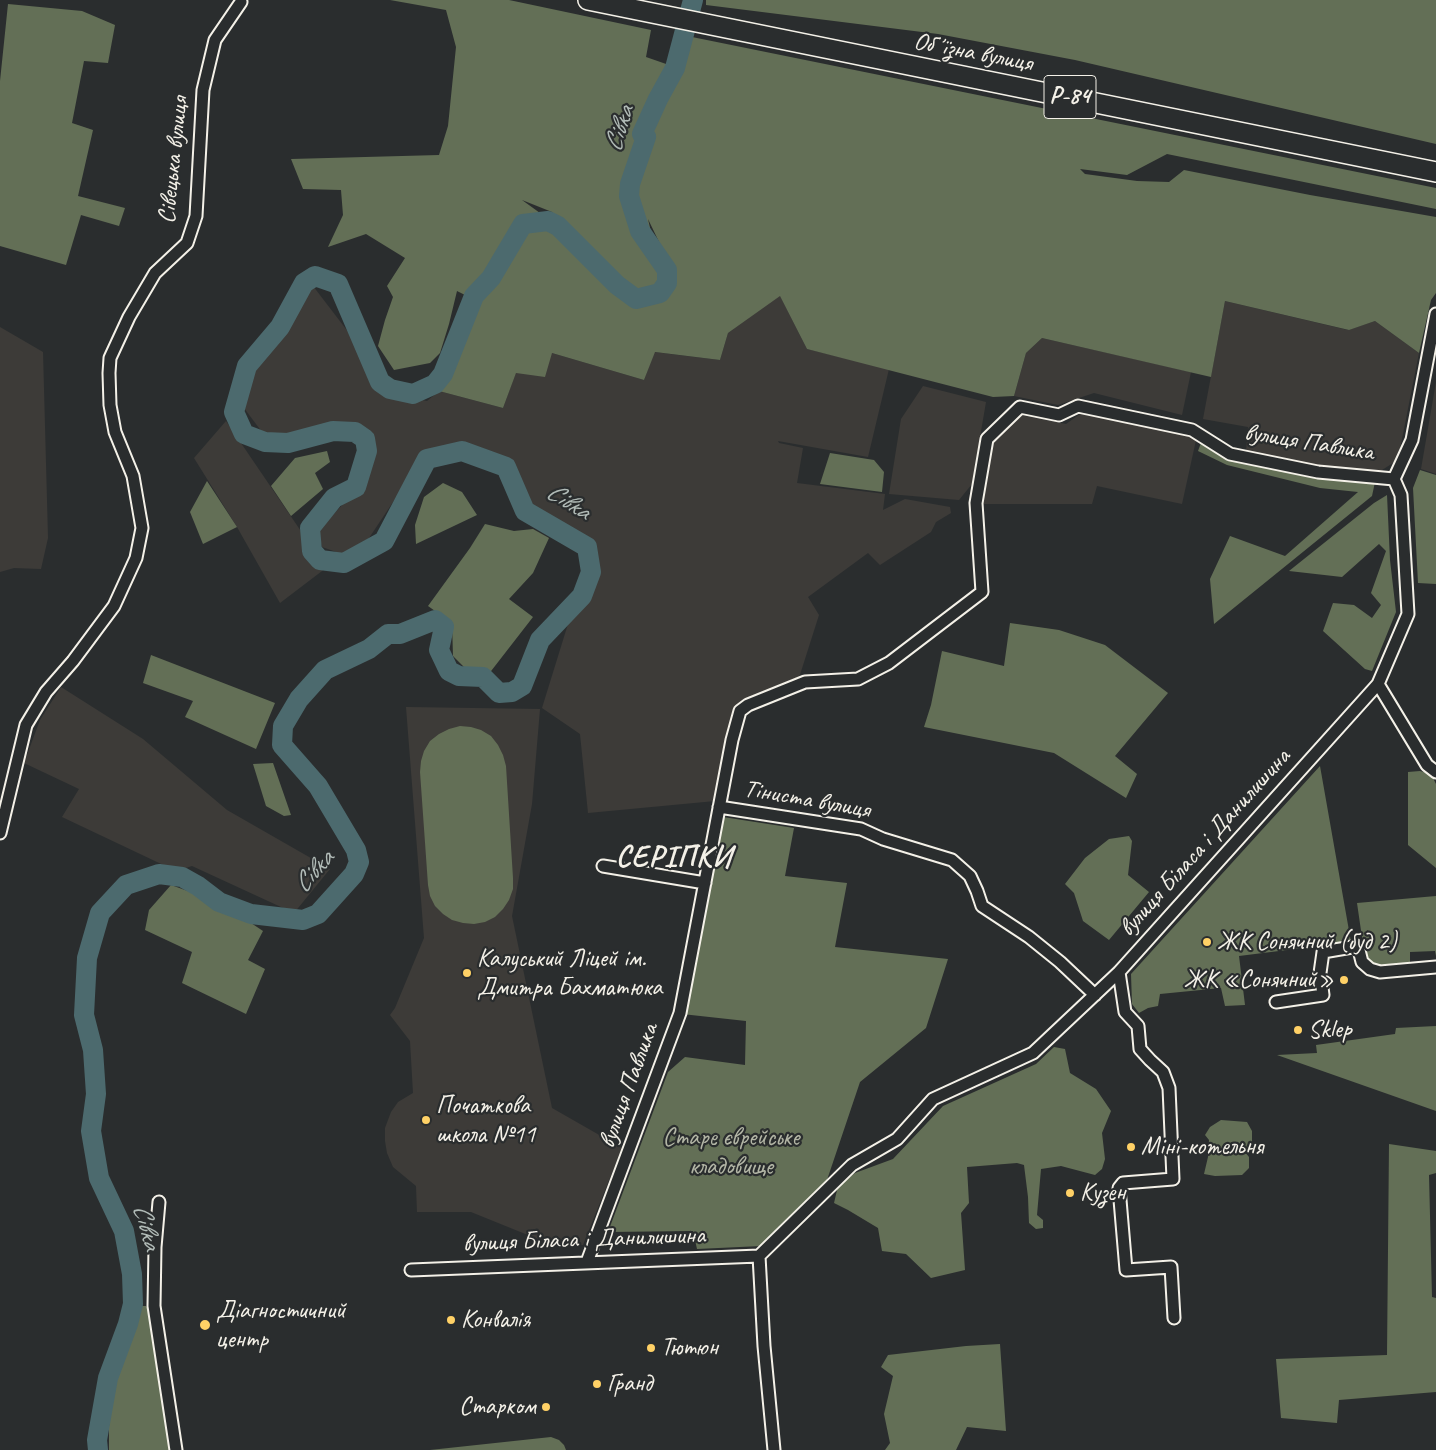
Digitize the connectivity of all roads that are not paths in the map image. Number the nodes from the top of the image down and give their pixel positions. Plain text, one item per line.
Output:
1 (588, 0) edge
2 (242, 2) dead end
3 (1436, 172) edge
4 (1436, 314) edge
5 (1394, 479) junction
6 (1378, 684) junction
7 (1436, 772) edge
8 (719, 807) junction
9 (0, 834) edge
10 (602, 866) dead end
11 (704, 883) junction
12 (1436, 968) edge
13 (1119, 972) junction
14 (1095, 995) junction
15 (1276, 1002) dead end
16 (159, 1202) dead end
17 (759, 1256) junction
18 (587, 1262) junction
19 (411, 1270) dead end
20 (1174, 1318) dead end
21 (176, 1450) edge
22 (774, 1450) edge

1 - 3 main road, Обʼїзна вулиця / Р-84
2 - 9 street, Сівецька вулиця
4 - 5 street
5 - 6 street, вулиця Біласа і Данилишина
5 - 8 street, вулиця Павлика
6 - 7 street
6 - 13 street, вулиця Біласа і Данилишина
8 - 11 street, вулиця Павлика
8 - 14 street, Тіниста вулиця
10 - 11 street
11 - 18 street, вулиця Павлика
12 - 15 street
13 - 14 street, вулиця Біласа і Данилишина
13 - 20 street
14 - 17 street, вулиця Біласа і Данилишина
16 - 21 street
17 - 18 street, вулиця Біласа і Данилишина
17 - 22 street
18 - 19 street, вулиця Біласа і Данилишина

